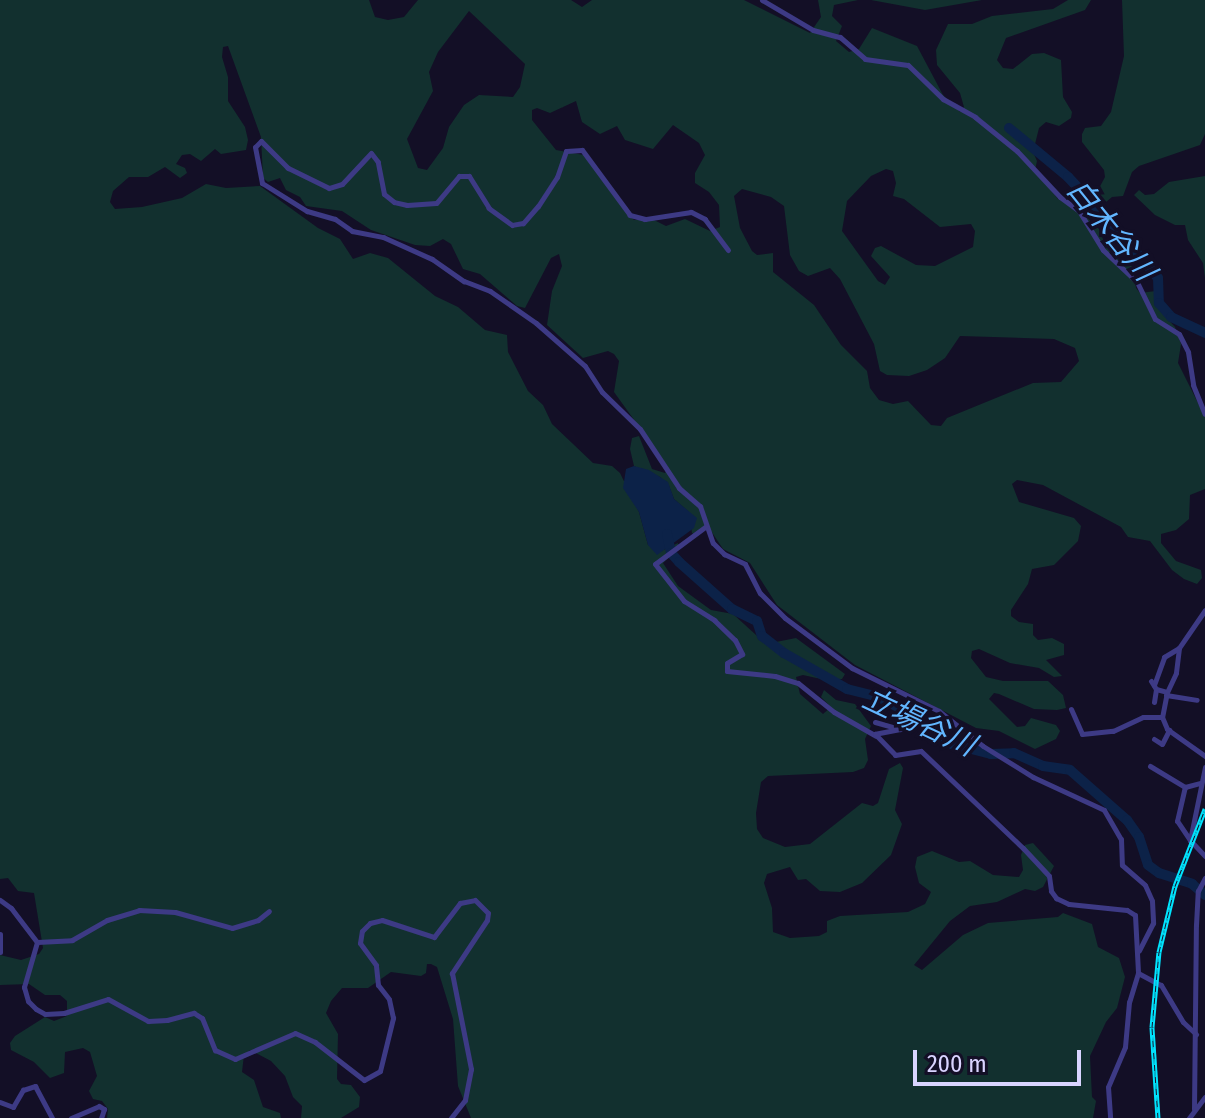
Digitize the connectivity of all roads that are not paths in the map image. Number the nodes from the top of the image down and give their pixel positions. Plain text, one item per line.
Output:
1 (762, 0) edge
2 (728, 250) dead end
3 (1205, 414) edge
4 (705, 527) junction
5 (1205, 610) edge
6 (1179, 648) junction
7 (1154, 685) junction
8 (1167, 694) junction
9 (1197, 700) dead end
10 (1154, 702) dead end
11 (1071, 709) dead end
12 (1162, 717) junction
13 (875, 722) dead end
14 (1122, 727) junction
15 (1169, 730) junction
16 (876, 736) junction
17 (1120, 738) dead end
18 (1154, 739) dead end
19 (1205, 756) edge
20 (1150, 766) dead end
21 (1205, 767) edge
22 (1200, 783) junction
23 (1185, 787) junction
24 (1190, 840) junction
25 (1205, 856) edge
26 (1205, 878) edge
27 (0, 900) edge
28 (269, 911) dead end
29 (1197, 914) junction
30 (1205, 920) edge
31 (0, 934) edge
32 (37, 942) junction
33 (1139, 951) junction
34 (0, 952) edge
35 (1138, 973) junction
36 (1196, 1034) junction
37 (1205, 1097) edge
38 (0, 1102) edge
39 (1194, 1109) junction
40 (52, 1118) edge
41 (71, 1118) edge
42 (101, 1118) edge
43 (451, 1118) edge
44 (1110, 1118) edge
45 (1189, 1118) edge

1 - 3 street
2 - 4 street
4 - 16 street
4 - 33 street
5 - 6 street
6 - 7 street
6 - 8 street
7 - 8 street
7 - 10 street
8 - 9 street
8 - 12 street
11 - 14 street
12 - 14 street
12 - 15 street
13 - 16 street
14 - 17 street
15 - 18 street
15 - 19 street
16 - 33 street
20 - 23 street
21 - 22 street
22 - 23 street
22 - 24 street
23 - 24 street
24 - 25 street
26 - 29 street
27 - 32 street
28 - 32 street
29 - 30 street
29 - 36 street
31 - 34 street
32 - 43 street
33 - 35 street
35 - 36 street
35 - 44 street
36 - 39 street
37 - 39 street
38 - 40 street
39 - 45 street
41 - 42 street

